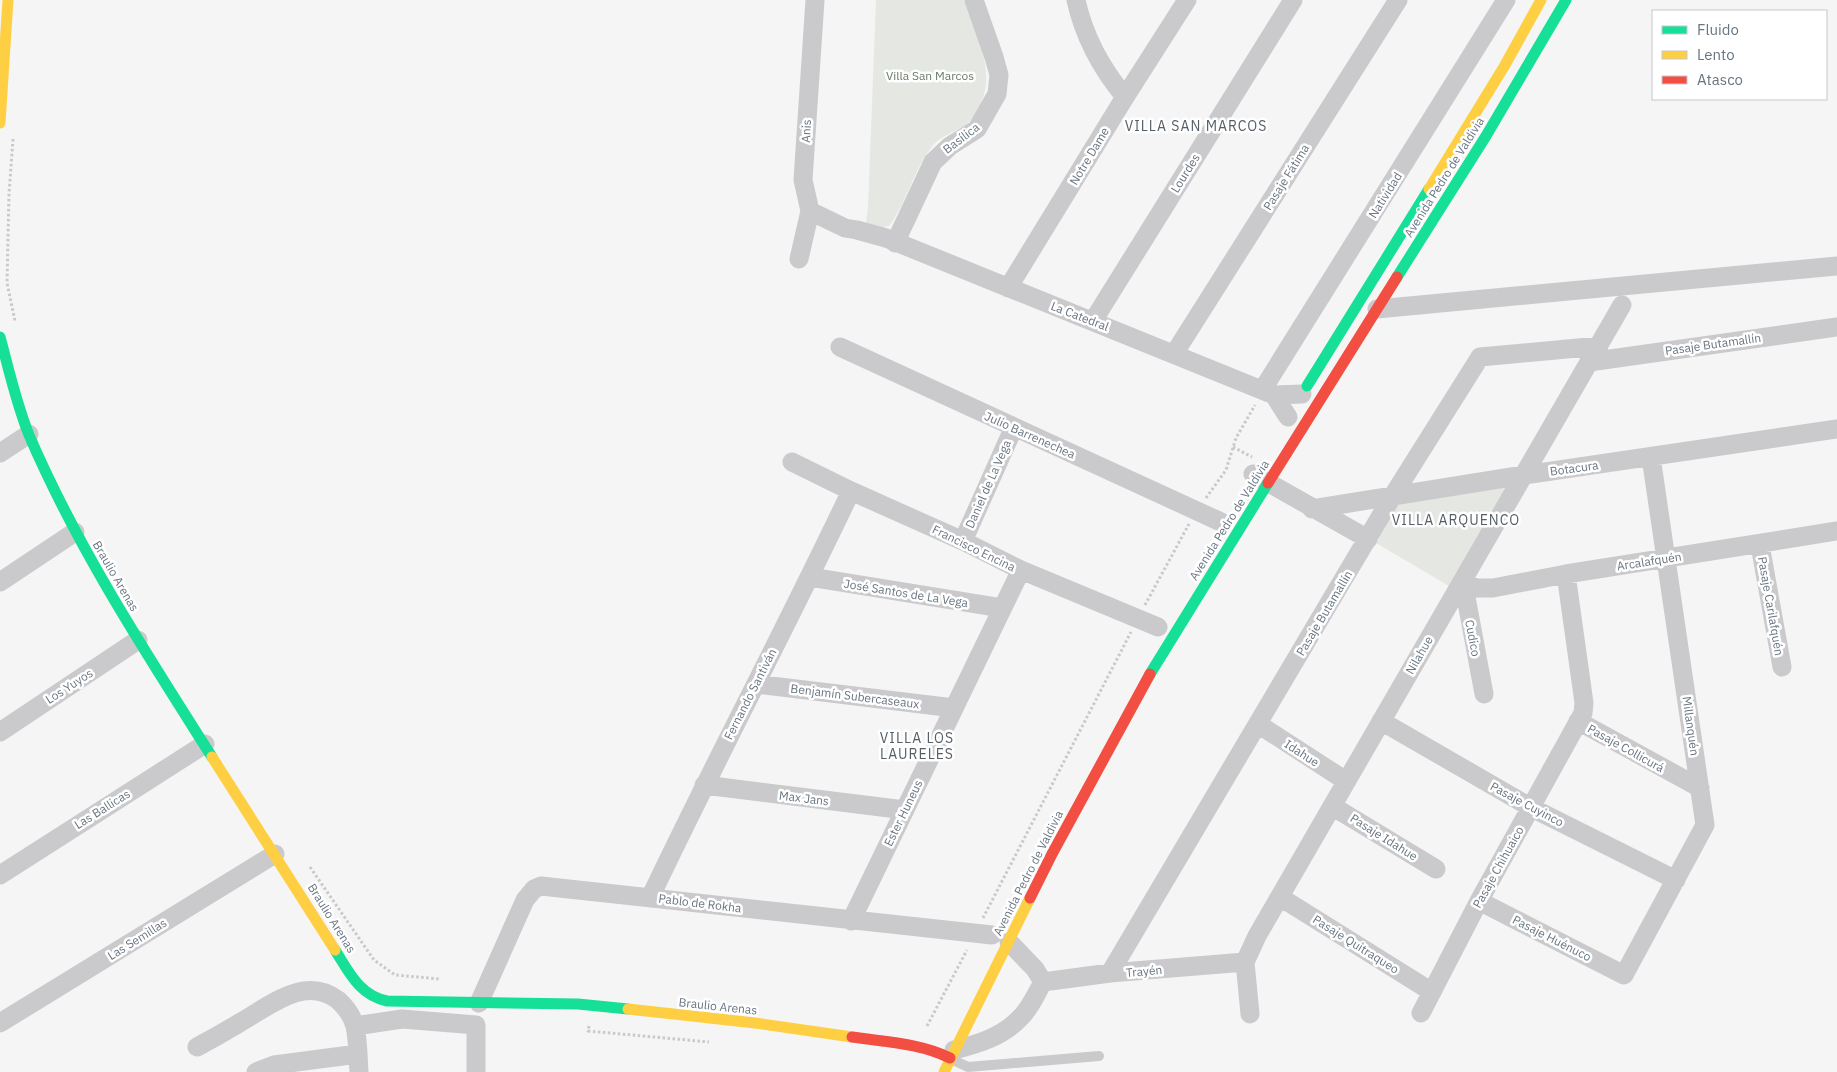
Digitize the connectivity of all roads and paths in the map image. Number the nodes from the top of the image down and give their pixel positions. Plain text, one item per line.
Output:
1 (8, 0) edge
2 (814, 0) edge
3 (974, 0) edge
4 (1187, 0) edge
5 (1293, 0) edge
6 (1398, 0) edge
7 (1506, 0) edge
8 (1536, 1) edge
9 (1078, 2) edge
10 (1564, 4) edge
11 (1125, 97) junction
12 (0, 123) edge
13 (14, 136) dead end
14 (810, 211) junction
15 (890, 240) junction
16 (799, 259) dead end
17 (1837, 266) edge
18 (1008, 288) junction
19 (1622, 305) dead end
20 (1377, 310) junction
21 (1093, 321) junction
22 (15, 323) dead end
23 (1837, 327) edge
24 (0, 337) edge
25 (840, 348) dead end
26 (1174, 354) junction
27 (1594, 354) junction
28 (1269, 392) junction
29 (1302, 394) junction
30 (1285, 421) joint
31 (1014, 428) junction
32 (1837, 429) edge
33 (29, 434) junction
34 (0, 452) edge
35 (1651, 457) junction
36 (792, 462) dead end
37 (1257, 475) junction
38 (1524, 475) junction
39 (851, 491) junction
40 (1392, 497) junction
41 (1312, 509) junction
42 (1197, 510) junction
43 (1222, 522) dead end
44 (1837, 531) edge
45 (75, 532) junction
46 (1368, 539) junction
47 (963, 541) junction
48 (1760, 544) junction
49 (1666, 559) junction
50 (1021, 570) junction
51 (1566, 574) junction
52 (810, 577) junction
53 (1463, 581) junction
54 (0, 582) edge
55 (1002, 608) junction
56 (1138, 619) junction
57 (1158, 627) dead end
58 (138, 640) junction
59 (1782, 667) dead end
60 (756, 684) junction
61 (1484, 694) dead end
62 (954, 708) junction
63 (1381, 721) junction
64 (1578, 721) junction
65 (1258, 724) junction
66 (0, 732) edge
67 (205, 744) junction
68 (1346, 781) junction
69 (704, 785) junction
70 (1700, 788) junction
71 (1332, 806) junction
72 (1530, 807) junction
73 (905, 810) junction
74 (275, 854) junction
75 (305, 859) dead end
76 (1436, 869) dead end
77 (0, 875) edge
78 (1676, 880) junction
79 (1280, 897) junction
80 (650, 898) junction
81 (1479, 901) junction
82 (851, 921) junction
83 (992, 936) junction
84 (1245, 962) junction
85 (1110, 973) junction
86 (1624, 975) joint
87 (441, 979) dead end
88 (1043, 982) junction
89 (1432, 992) junction
90 (479, 1003) junction
91 (594, 1006) junction
92 (1421, 1013) dead end
93 (1250, 1014) dead end
94 (0, 1023) edge
95 (355, 1026) junction
96 (715, 1042) dead end
97 (916, 1046) junction
98 (197, 1047) dead end
99 (949, 1049) junction
100 (933, 1056) junction
101 (1099, 1056) dead end
102 (358, 1063) edge
103 (256, 1072) edge
104 (476, 1072) edge
105 (944, 1072) edge

1 - 12 main road
2 - 14 street, Anis
3 - 15 street, Basílica
4 - 11 street, Notre Dame
5 - 21 street, Lourdes
6 - 26 street, Pasaje Fátima
7 - 28 street, Natividad
8 - 10 street
8 - 29 main road, Avenida Pedro de Valdivia
9 - 11 street
10 - 20 main road, Avenida Pedro de Valdivia
11 - 18 street, Notre Dame
13 - 22 path
14 - 15 street, La Catedral
14 - 16 street, Anis
15 - 18 street, La Catedral
17 - 20 street
18 - 21 street, La Catedral
19 - 27 street, Nilahue
20 - 37 main road, Avenida Pedro de Valdivia
21 - 26 street, La Catedral
23 - 27 street, Pasaje Butamallín
24 - 33 main road, Braulio Arenas
25 - 31 street, Julio Barrenechea
26 - 28 street, La Catedral
27 - 38 street, Nilahue
27 - 40 street, Pasaje Butamallín
28 - 29 street, La Catedral
28 - 30 street
28 - 42 path
29 - 30 main road, Avenida Pedro de Valdivia
31 - 42 street, Julio Barrenechea
31 - 47 street, Daniel de La Vega
32 - 35 street, Botacura
33 - 34 street
33 - 45 main road, Braulio Arenas
35 - 38 street, Botacura
35 - 49 street, Millanquén
36 - 39 street, Francisco Encina
37 - 41 street
37 - 83 main road, Avenida Pedro de Valdivia
38 - 40 street, Botacura
38 - 53 street, Nilahue
39 - 47 street, Francisco Encina
39 - 52 street, Fernando Santiván
40 - 41 street, Botacura
40 - 46 street, Pasaje Butamallín
41 - 46 street
42 - 43 street, Julio Barrenechea
42 - 56 path
44 - 48 street, Arcalafquén
45 - 54 street
45 - 58 main road, Braulio Arenas
46 - 65 street, Pasaje Butamallín
47 - 50 street, Francisco Encina
48 - 49 street, Arcalafquén
48 - 59 street, Pasaje Carilafquén
49 - 51 street, Arcalafquén
49 - 70 street, Millanquén
50 - 55 street, Ester Huneus
50 - 56 street, Francisco Encina
51 - 53 street, Arcalafquén
51 - 64 street, Pasaje Collicurá
52 - 55 street, José Santos de La Vega
52 - 60 street, Fernando Santiván
53 - 61 street, Cudico
53 - 63 street, Nilahue
55 - 62 street, Ester Huneus
56 - 57 street, Francisco Encina
56 - 83 path
58 - 66 street, Los Yuyos
58 - 67 main road, Braulio Arenas
60 - 62 street, Benjamín Subercaseaux
60 - 69 street, Fernando Santiván
62 - 73 street, Ester Huneus
63 - 68 street, Nilahue
63 - 72 street, Pasaje Cuyinco
64 - 70 street, Pasaje Collicurá
64 - 72 street, Pasaje Chihuaico
65 - 68 street, Idahue
65 - 85 street, Pasaje Butamallín
67 - 74 main road, Braulio Arenas
67 - 77 street, Las Ballicas
68 - 71 street, Nilahue
69 - 73 street, Max Jans
69 - 80 street, Fernando Santiván
70 - 78 street, Millanquén
71 - 76 street, Pasaje Idahue
71 - 79 street, Nilahue
72 - 78 street, Pasaje Cuyinco
72 - 81 street, Pasaje Chihuaico
73 - 82 street, Ester Huneus
74 - 90 main road, Braulio Arenas
74 - 94 street, Las Semillas
75 - 87 path
78 - 86 street, Millanquén
79 - 84 street, Nilahue
79 - 89 street, Pasaje Quitraqueo
80 - 82 street, Pablo de Rokha
80 - 90 street, Pablo de Rokha
81 - 86 street, Pasaje Huénuco
81 - 89 street, Pasaje Chihuaico
82 - 83 street, Pablo de Rokha
83 - 88 street
83 - 97 path
83 - 99 main road, Avenida Pedro de Valdivia
84 - 85 street, Trayén
84 - 93 street
85 - 88 street, Trayén
88 - 99 street
89 - 92 street, Pasaje Chihuaico
90 - 91 main road, Braulio Arenas
91 - 96 path
91 - 97 main road, Braulio Arenas
95 - 98 street
95 - 102 street
95 - 104 street
97 - 100 main road, Braulio Arenas
99 - 100 main road, Avenida Pedro de Valdivia
99 - 100 main road, Braulio Arenas
99 - 101 lane
99 - 105 main road, Avenida Pedro de Valdivia
102 - 103 street

